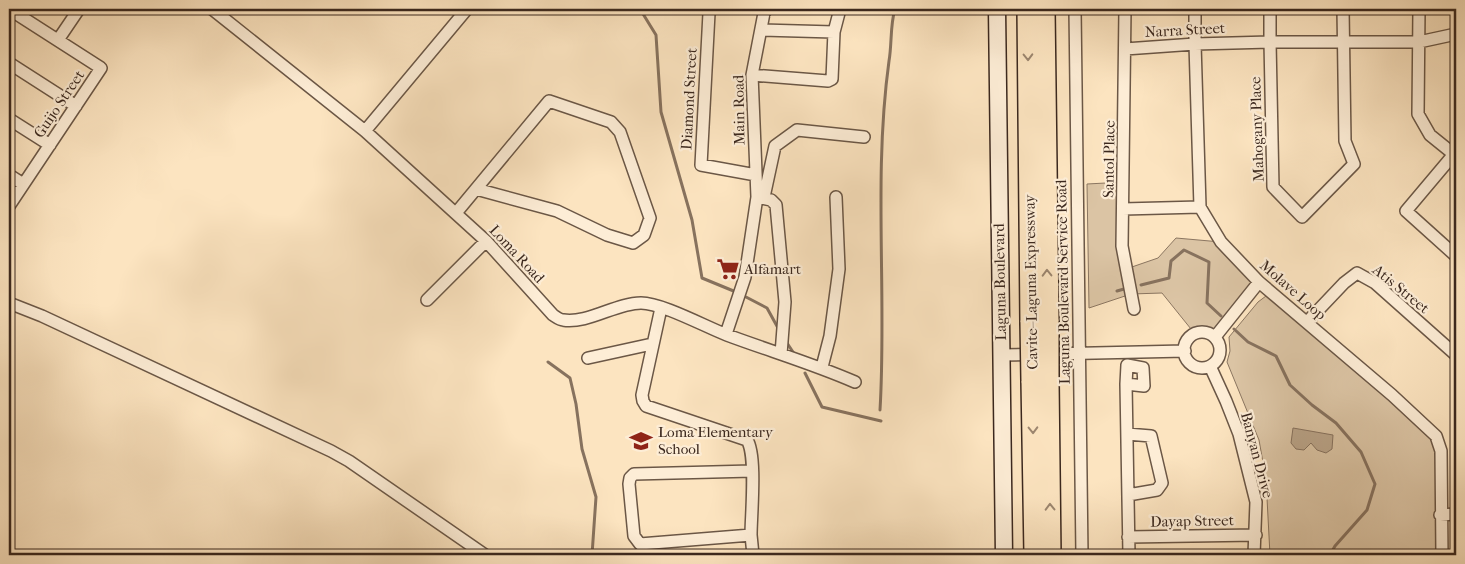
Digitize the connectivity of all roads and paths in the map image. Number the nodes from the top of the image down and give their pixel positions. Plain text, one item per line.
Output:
1 (9, 9) edge
2 (79, 9) edge
3 (212, 9) edge
4 (467, 9) edge
5 (712, 9) edge
6 (840, 9) edge
7 (997, 9) edge
8 (1028, 9) edge
9 (1044, 9) edge
10 (1075, 9) edge
11 (1125, 9) edge
12 (1195, 9) edge
13 (1270, 9) edge
14 (1343, 9) edge
15 (1419, 9) edge
16 (763, 10) edge
17 (761, 30) junction
18 (834, 32) junction
19 (1456, 34) edge
20 (58, 40) junction
21 (1270, 42) junction
22 (1343, 42) junction
23 (1419, 42) junction
24 (1195, 44) junction
25 (1125, 49) junction
26 (9, 63) edge
27 (752, 75) junction
28 (76, 106) junction
29 (9, 119) edge
30 (365, 131) junction
31 (864, 137) dead end
32 (50, 145) junction
33 (1455, 155) edge
34 (9, 175) edge
35 (756, 180) junction
36 (24, 184) junction
37 (476, 189) junction
38 (760, 197) junction
39 (836, 197) dead end
40 (9, 206) edge
41 (1200, 207) junction
42 (1124, 209) junction
43 (456, 213) junction
44 (486, 240) junction
45 (1456, 256) edge
46 (1259, 282) junction
47 (427, 300) dead end
48 (9, 303) edge
49 (661, 308) junction
50 (1134, 309) dead end
51 (1039, 322) junction
52 (1307, 322) junction
53 (726, 334) junction
54 (1214, 337) junction
55 (652, 344) junction
56 (1185, 350) junction
57 (1078, 353) junction
58 (782, 354) junction
59 (1001, 354) junction
60 (1456, 355) edge
61 (588, 358) dead end
62 (1210, 366) junction
63 (822, 367) junction
64 (1040, 381) junction
65 (856, 382) dead end
66 (1126, 384) dead end
67 (1127, 434) junction
68 (752, 470) junction
69 (1128, 495) junction
70 (1456, 514) edge
71 (1440, 515) junction
72 (1256, 535) junction
73 (751, 536) junction
74 (1128, 537) junction
75 (485, 555) edge
76 (753, 555) edge
77 (1004, 555) edge
78 (1035, 555) edge
79 (1050, 555) edge
80 (1082, 555) edge
81 (1129, 555) edge
82 (1254, 555) edge
83 (1442, 555) edge

1 - 20 street
2 - 20 street
3 - 30 street, Loma Road
4 - 30 street
5 - 35 street, Diamond Street
6 - 18 street
7 - 59 main road, Laguna Boulevard
8 -> 51 highway, Cavite–Laguna Expressway
51 -> 9 highway, Cavite–Laguna Expressway
10 - 57 street, Laguna Boulevard Service Road
11 - 25 street, Santol Place
12 - 24 street, Molave Loop
13 - 21 street
14 - 22 street
15 - 23 street
16 - 17 street, Main Road
17 - 18 street
17 - 27 street, Main Road
18 - 27 street
19 - 23 street, Narra Street
20 - 28 street, Guijo Street
21 - 22 street, Narra Street
21 - 22 street, Mahogany Place
21 - 24 street, Narra Street
22 - 23 street, Narra Street
23 - 33 street
24 - 25 street, Narra Street
24 - 41 street, Molave Loop
25 - 42 street, Santol Place
26 - 28 street
27 - 35 street, Main Road
28 - 32 street, Guijo Street
29 - 32 street
30 - 43 street, Loma Road
31 - 38 street
32 - 36 street, Guijo Street
33 - 45 street
34 - 36 street
35 - 38 street, Main Road
36 - 40 street, Guijo Street
37 - 37 street
37 - 43 street
38 - 53 street
38 - 58 street
39 - 63 street
41 - 42 street
41 - 46 street, Molave Loop
42 - 50 street, Santol Place
43 - 44 street, Loma Road
44 - 47 street
44 - 49 street, Loma Road
46 - 52 street, Molave Loop
46 - 54 street
48 - 75 street
49 - 53 street, Loma Road
49 - 55 street
51 - 64 highway, Cavite–Laguna Expressway, bridge
52 - 60 street, Atis Street
52 - 71 street, Molave Loop
53 - 58 street, Loma Road
54 - 56 street
54 - 62 street
55 - 61 street
55 - 68 street
56 - 57 street
56 - 62 street
57 - 59 street
57 - 80 street, Laguna Boulevard Service Road
58 - 63 street, Loma Road
59 - 77 main road, Laguna Boulevard
62 - 72 street, Banyan Drive
63 - 65 street, Loma Road
64 -> 78 highway, Cavite–Laguna Expressway
79 -> 64 highway, Cavite–Laguna Expressway
66 - 67 street
67 - 69 street
67 - 69 street
68 - 73 street
68 - 73 street
69 - 74 street
70 - 71 street
71 - 83 street, Molave Loop
72 - 74 street, Dayap Street
72 - 82 street, Banyan Drive
73 - 76 street
74 - 81 street

